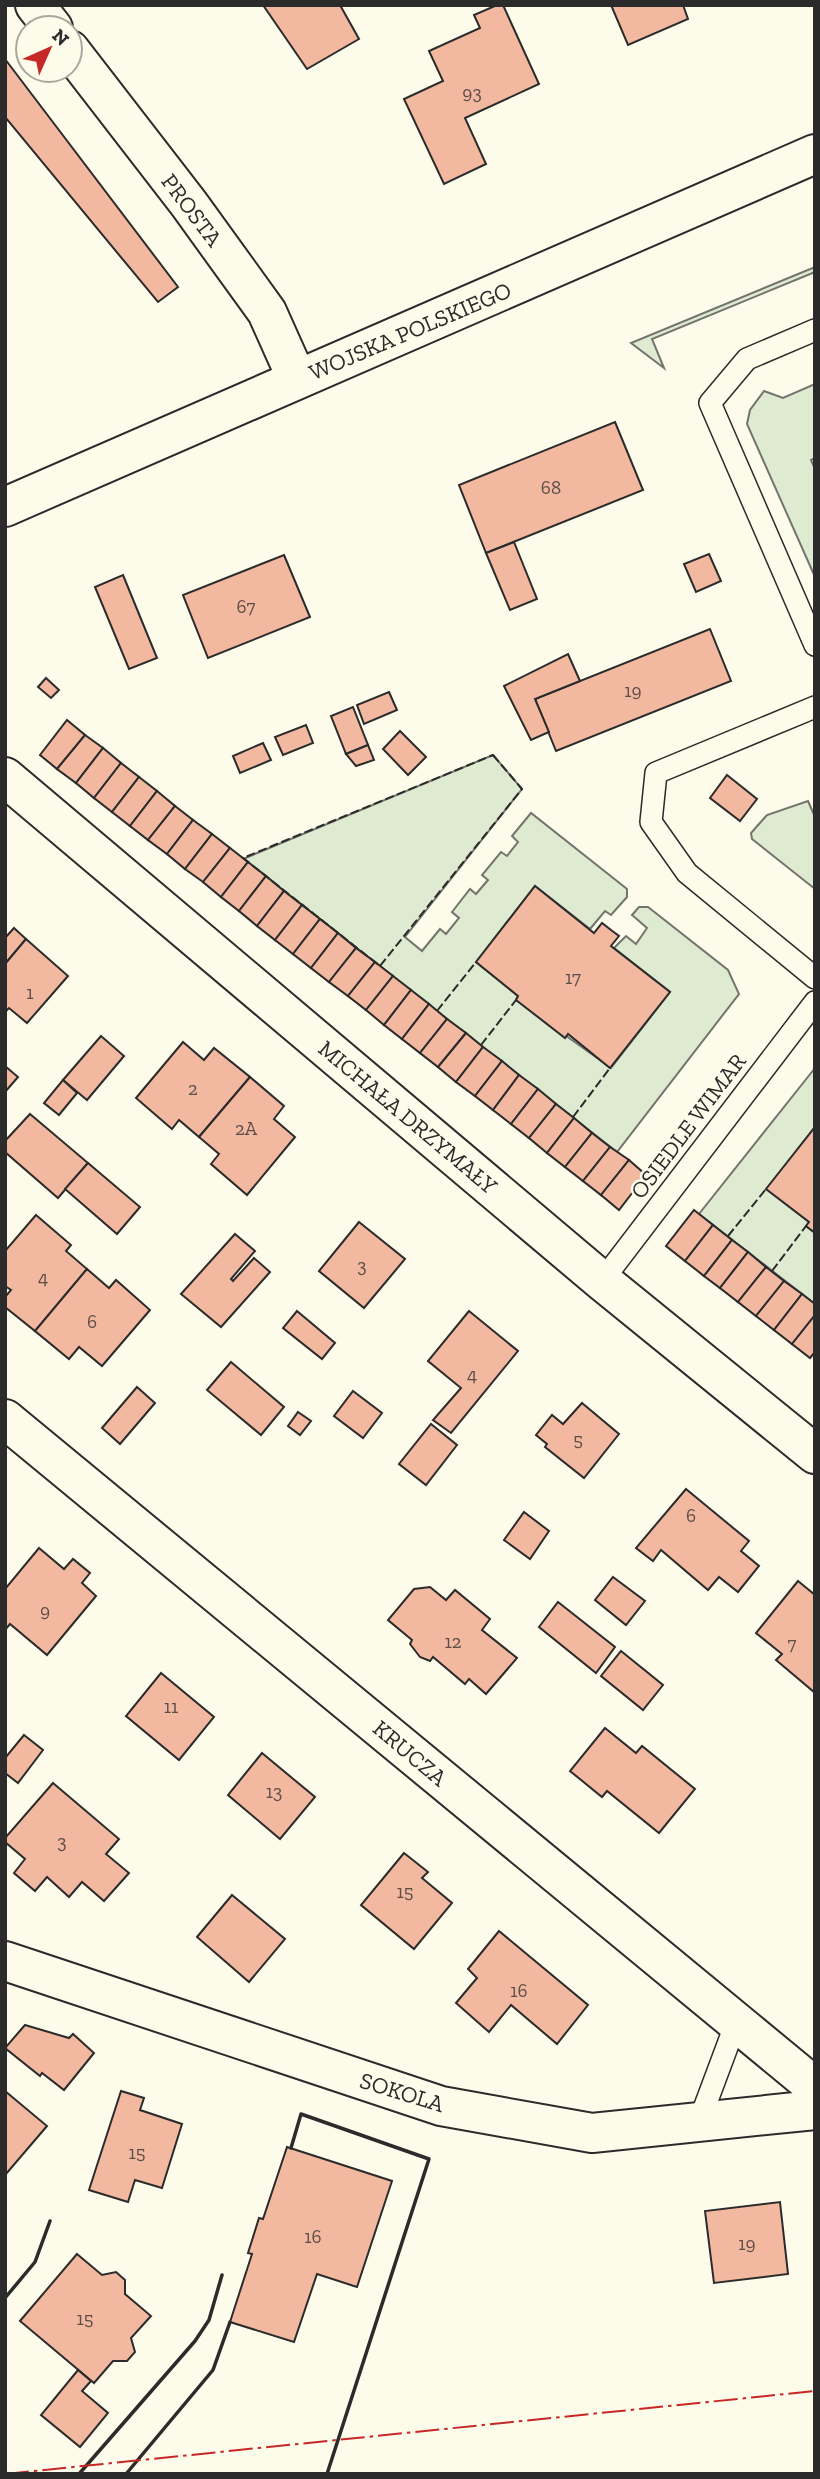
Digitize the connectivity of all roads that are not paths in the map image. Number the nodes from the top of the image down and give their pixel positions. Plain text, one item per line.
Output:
1 (84, 68) edge
2 (815, 154) edge
3 (815, 330) edge
4 (297, 379) junction
5 (5, 507) edge
6 (815, 645) edge
7 (815, 707) edge
8 (5, 777) edge
9 (815, 978) edge
10 (815, 1002) edge
11 (602, 1281) junction
12 (5, 1419) edge
13 (815, 1454) edge
14 (5, 1961) edge
15 (736, 2023) junction
16 (815, 2087) edge
17 (815, 2109) edge
18 (699, 2122) junction

1 - 4 street, PROSTA
2 - 4 street, WOJSKA POLSKIEGO
3 - 6 lane
4 - 5 street, WOJSKA POLSKIEGO
7 - 9 lane
8 - 11 street, MICHAŁA DRZYMAŁY
10 - 11 lane, OSIEDLE WIMAR
11 - 13 street, MICHAŁA DRZYMAŁY
12 - 15 street, KRUCZA
14 - 18 street, SOKOLA
15 - 16 street, KRUCZA
15 - 18 lane
17 - 18 street, SOKOLA

